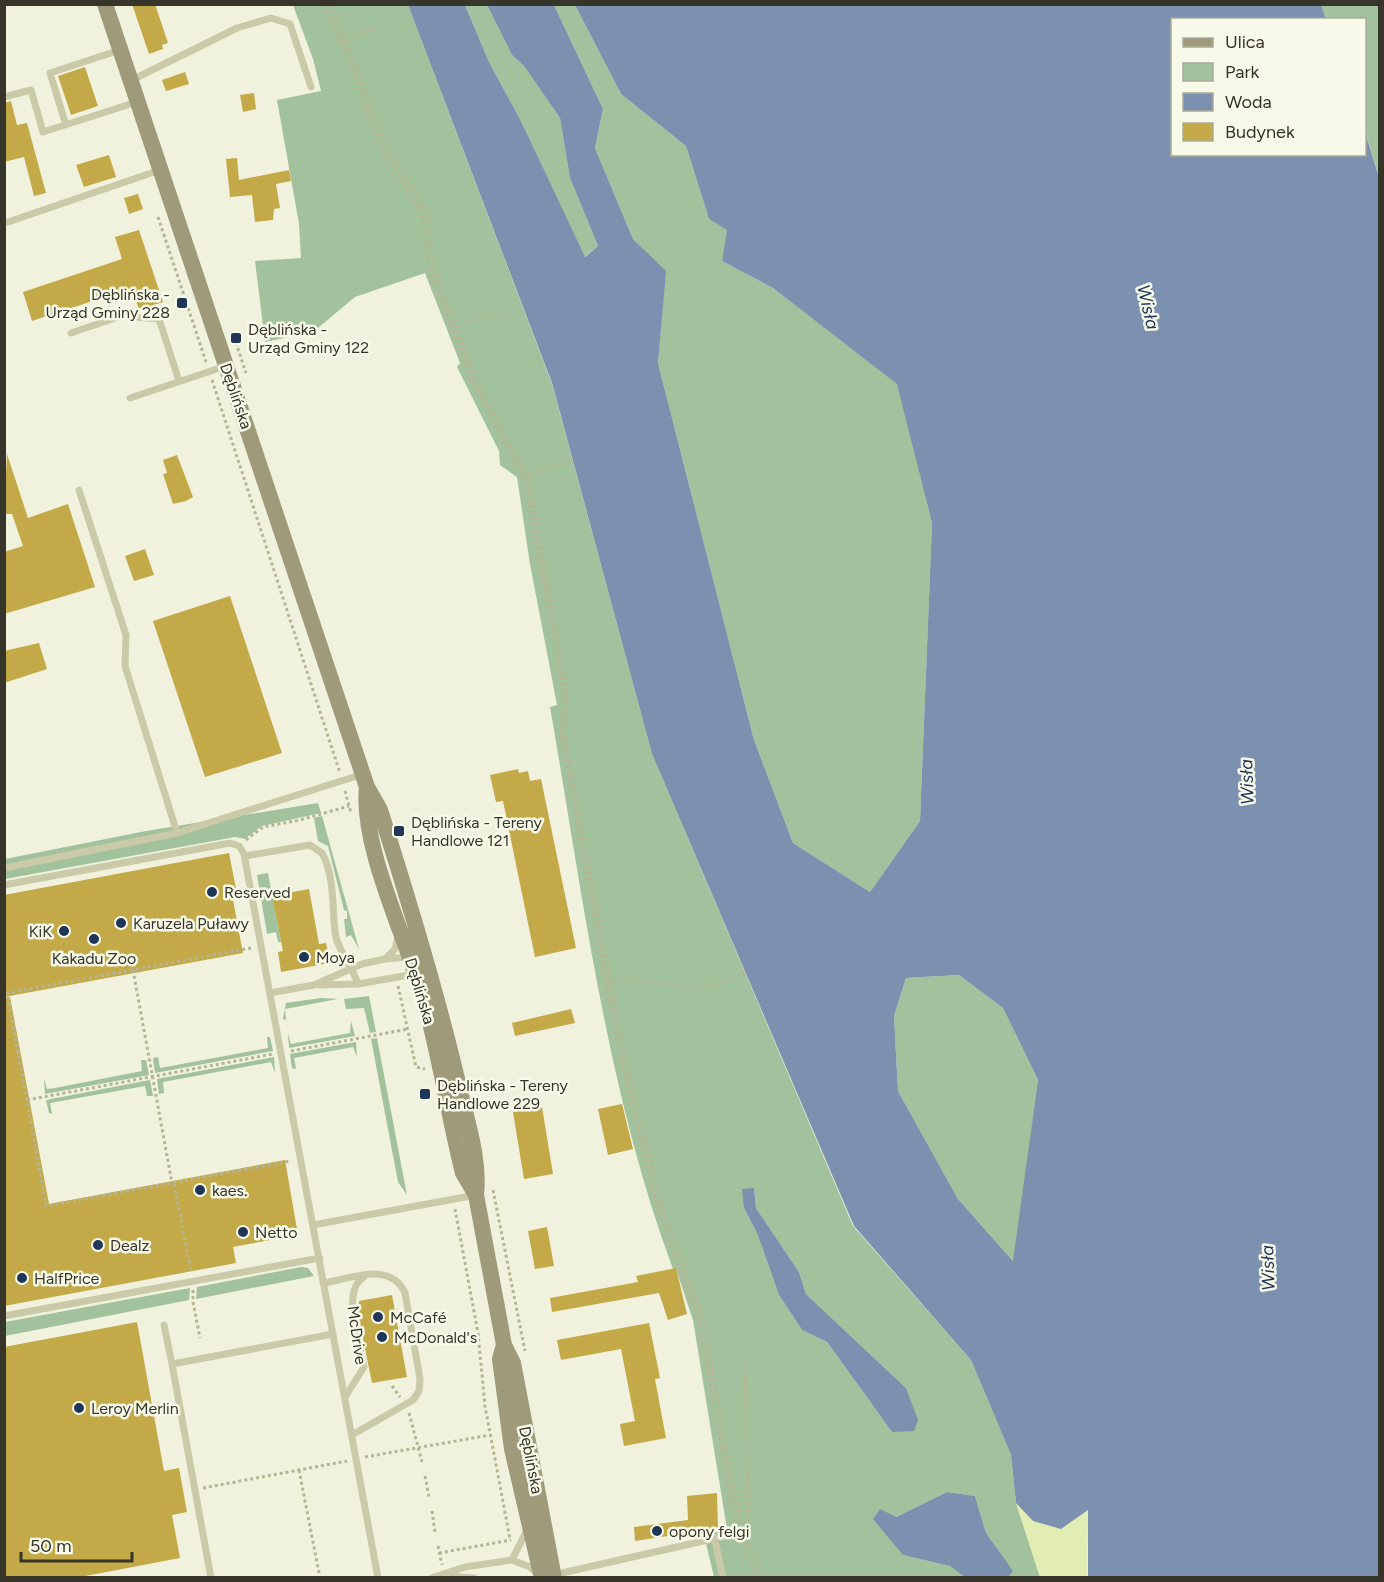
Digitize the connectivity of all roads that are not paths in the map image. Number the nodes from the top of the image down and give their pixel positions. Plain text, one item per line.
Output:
1 (105, 4) edge
2 (120, 50) junction
3 (130, 81) junction
4 (310, 87) dead end
5 (4, 97) edge
6 (137, 102) junction
7 (66, 125) junction
8 (160, 170) junction
9 (8, 222) dead end
10 (71, 333) dead end
11 (226, 366) junction
12 (179, 381) junction
13 (130, 398) dead end
14 (79, 490) dead end
15 (365, 780) junction
16 (177, 833) junction
17 (245, 856) junction
18 (4, 868) edge
19 (4, 885) edge
20 (398, 922) junction
21 (385, 959) junction
22 (420, 964) junction
23 (354, 969) junction
24 (358, 984) junction
25 (314, 985) junction
26 (270, 993) junction
27 (476, 1195) junction
28 (314, 1226) junction
29 (320, 1258) junction
30 (368, 1275) junction
31 (324, 1283) junction
32 (4, 1316) edge
33 (164, 1325) dead end
34 (333, 1334) junction
35 (504, 1345) junction
36 (171, 1364) junction
37 (345, 1397) junction
38 (352, 1436) junction
39 (529, 1523) junction
40 (740, 1533) road end
41 (715, 1540) junction
42 (512, 1560) junction
43 (444, 1575) junction
44 (546, 1577) edge
45 (212, 1578) edge
46 (378, 1578) edge
47 (431, 1578) edge
48 (474, 1578) edge
49 (723, 1578) edge

1 - 2 main road, Dęblińska
2 - 3 main road, Dęblińska
2 - 7 lane
3 - 4 lane
3 - 6 main road, Dęblińska
5 - 7 lane
6 - 7 lane
6 - 8 main road, Dęblińska
8 - 9 lane
8 - 11 main road, Dęblińska
10 - 12 lane
11 - 12 lane
11 - 15 main road, Dęblińska
12 - 13 lane
14 - 16 lane
15 - 16 lane
15 - 20 main road, Dęblińska
15 - 22 main road, Dęblińska
16 - 18 lane
17 - 19 lane
17 - 23 lane
17 - 26 lane
20 - 21 lane
20 - 22 main road, Dęblińska
21 - 22 lane
21 - 23 lane
22 - 24 lane
22 - 27 main road, Dęblińska
23 - 24 lane
23 - 25 lane
24 - 25 lane
25 - 26 lane
26 - 28 lane
27 - 28 lane
27 - 35 main road, Dęblińska
28 - 29 lane
29 - 31 lane
29 - 32 lane
30 - 31 lane
30 - 37 lane, McDrive
30 - 38 lane
31 - 34 lane
33 - 36 lane
34 - 36 lane
34 - 37 lane
35 - 39 main road, Dęblińska
35 - 44 main road, Dęblińska
36 - 45 lane
37 - 38 lane
38 - 46 lane
39 - 42 lane
39 - 44 main road, Dęblińska
40 - 41 lane
41 - 44 lane
41 - 49 lane
42 - 43 lane
42 - 44 lane
43 - 47 lane
43 - 48 lane

